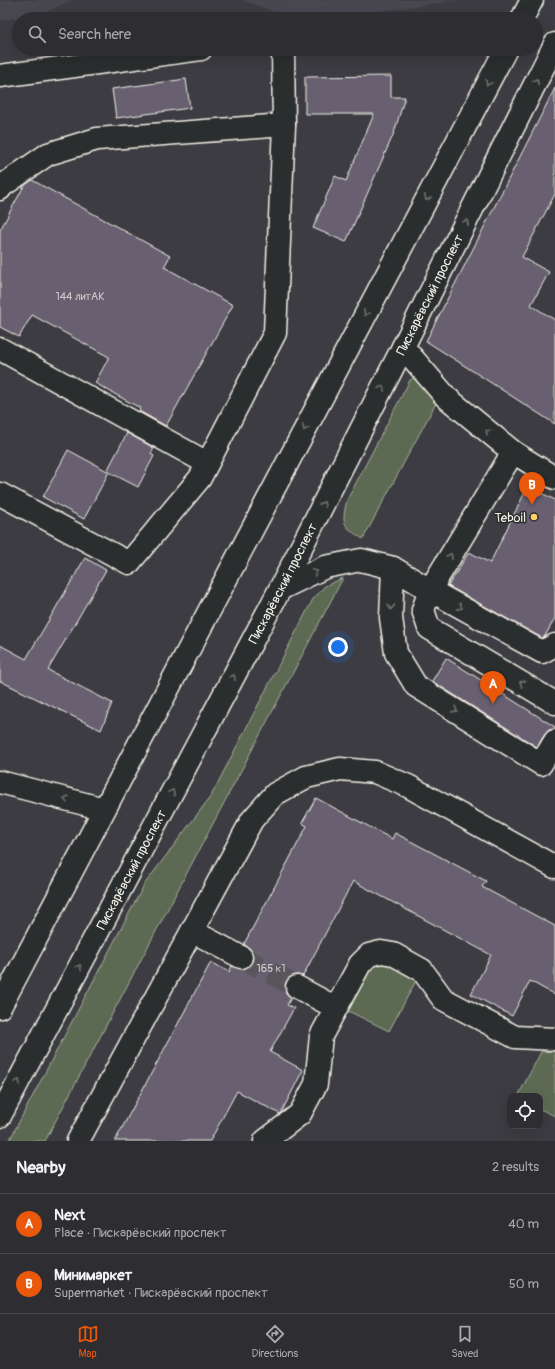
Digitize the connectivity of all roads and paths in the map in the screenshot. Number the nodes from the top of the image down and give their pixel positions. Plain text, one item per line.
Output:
1 (532, 0) edge
2 (526, 12) edge
3 (555, 44) edge
4 (149, 56) edge
5 (283, 56) edge
6 (502, 56) edge
7 (0, 76) edge
8 (284, 125) junction
9 (0, 189) edge
10 (404, 347) junction
11 (0, 348) edge
12 (513, 452) junction
13 (207, 463) junction
14 (555, 478) edge
15 (0, 494) edge
16 (393, 568) junction
17 (280, 589) junction
18 (430, 590) junction
19 (555, 645) edge
20 (555, 703) edge
21 (555, 741) edge
22 (0, 782) edge
23 (104, 809) junction
24 (555, 867) edge
25 (192, 931) junction
26 (241, 957) tunnel mouth
27 (297, 987) tunnel mouth
28 (0, 1007) edge
29 (336, 1008) junction
30 (555, 1039) edge
31 (0, 1116) edge
32 (78, 1141) edge
33 (265, 1141) edge

1 - 2 main road
10 -> 3 main road, Пискарёвский проспект
4 - 7 main road
5 - 8 main road
6 -> 23 main road
8 - 9 main road
8 - 13 main road
12 -> 10 main road
17 -> 10 main road, Пискарёвский проспект
11 - 13 main road
12 - 14 main road
18 -> 12 main road
13 - 15 main road
17 -> 16 main road
16 - 18 main road
16 -> 21 main road
31 -> 17 main road, Пискарёвский проспект
18 -> 19 main road
20 -> 18 main road
23 -> 22 main road
23 - 28 main road
24 - 25 main road
25 - 26 main road
25 - 32 main road
27 - 29 main road
29 - 30 main road
29 - 33 main road

